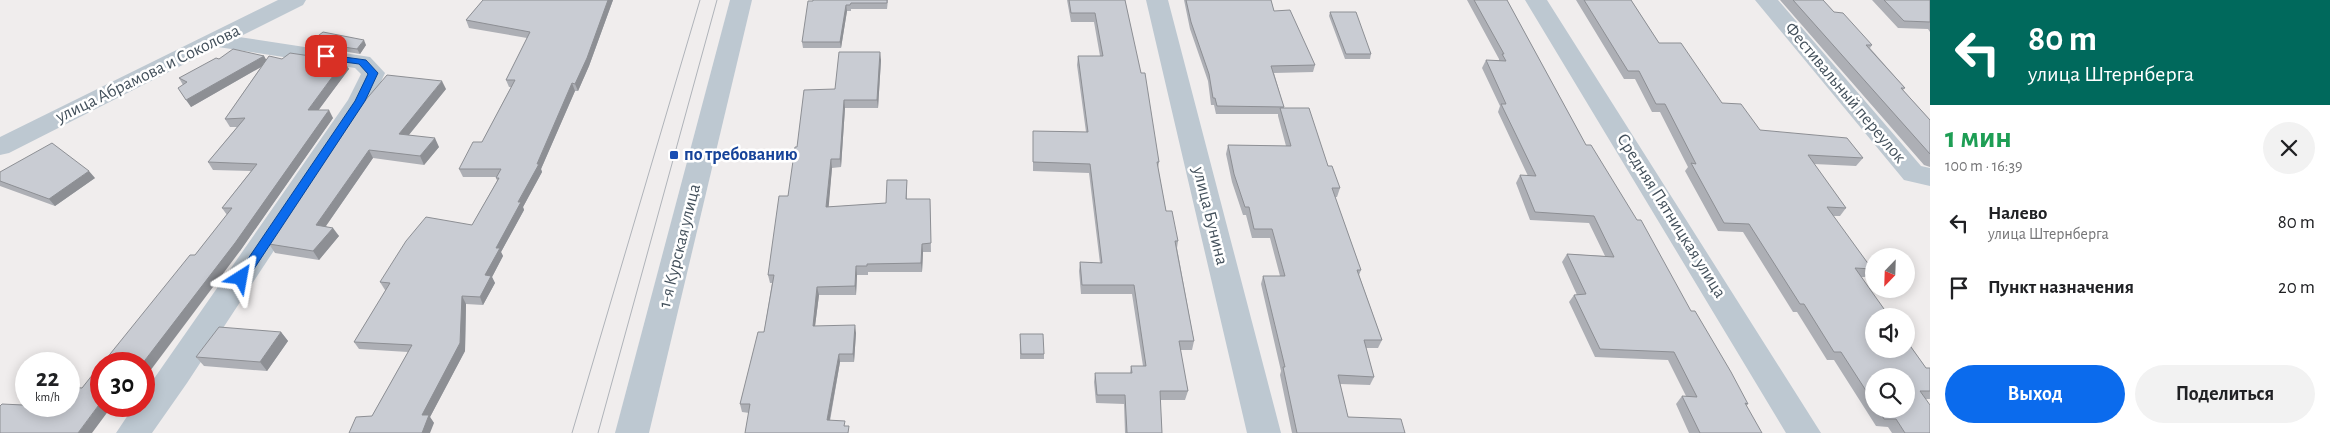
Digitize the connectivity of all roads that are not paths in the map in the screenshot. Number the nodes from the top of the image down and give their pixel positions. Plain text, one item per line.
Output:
1 (295, 0) edge
2 (741, 0) edge
3 (1157, 0) edge
4 (1536, 0) edge
5 (1766, 0) edge
6 (216, 40) junction
7 (0, 147) edge
8 (1930, 177) edge
9 (133, 433) edge
10 (632, 433) edge
11 (1264, 433) edge
12 (1804, 433) edge

1 - 6 street, улица Абрамова и Соколова
2 - 10 street, 1-я Курская улица
3 - 11 street, улица Бунина
4 - 12 street, Средняя Пятницкая улица
5 - 8 street, Фестивальный переулок
6 - 7 street, улица Абрамова и Соколова
6 - 9 street

